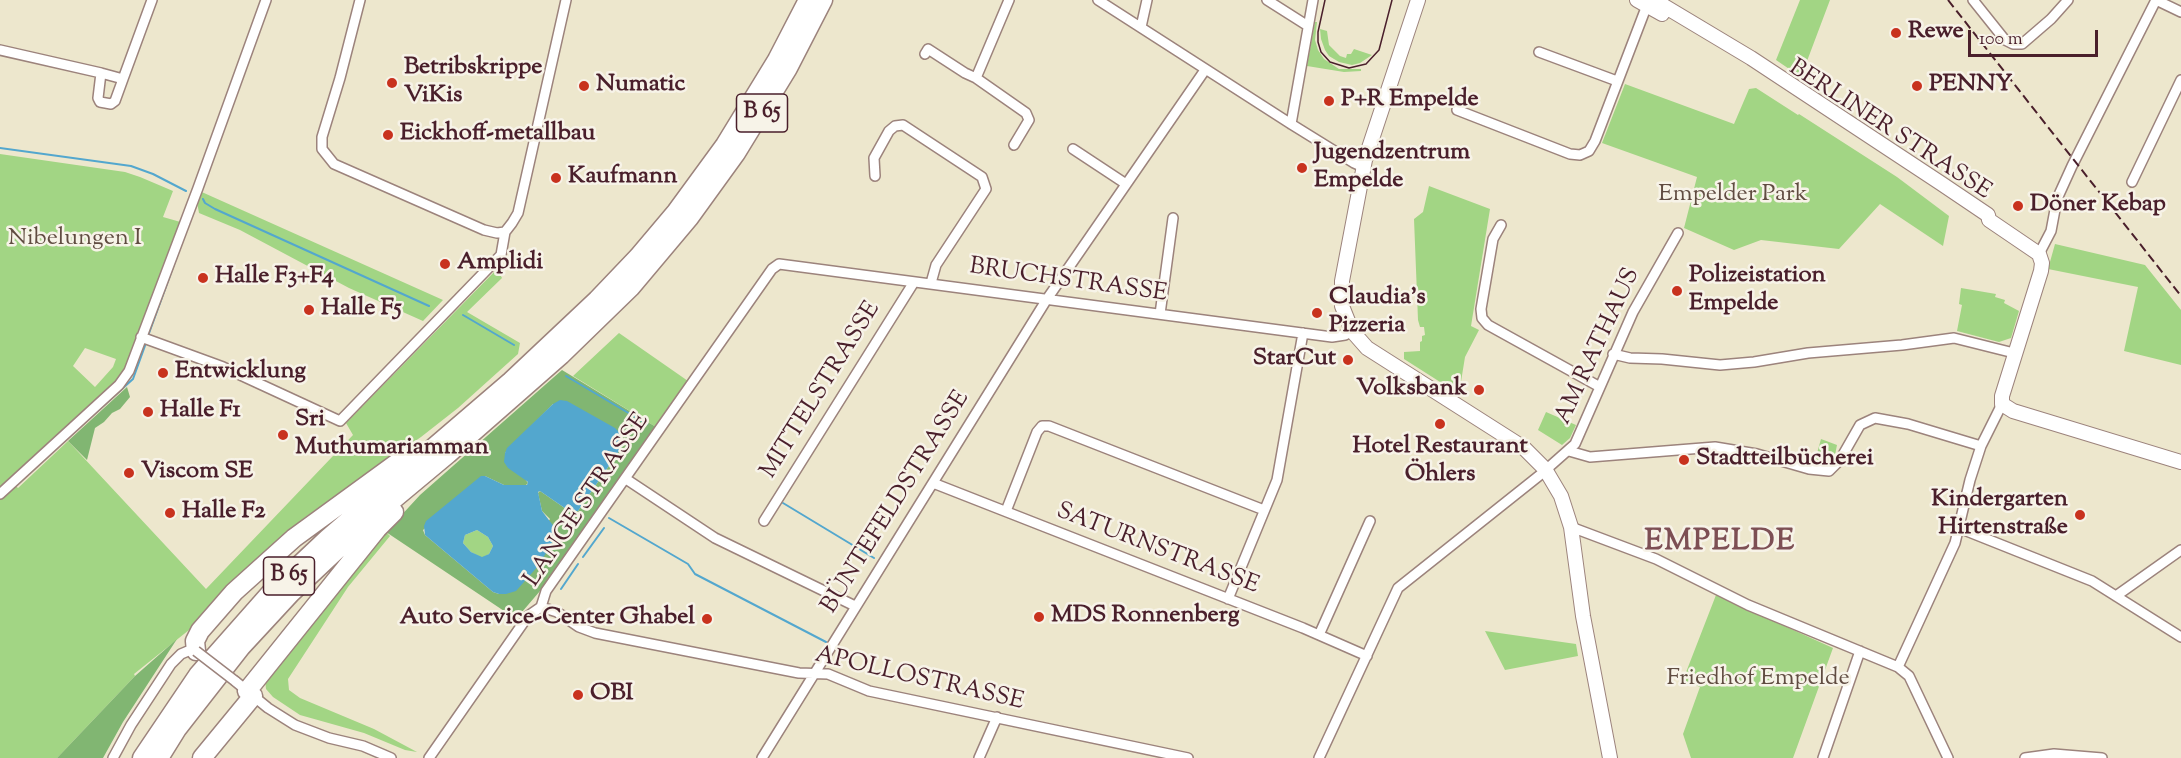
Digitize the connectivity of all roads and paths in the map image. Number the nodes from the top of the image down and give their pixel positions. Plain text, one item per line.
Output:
1 (152, 0) edge
2 (266, 0) edge
3 (360, 0) edge
4 (566, 0) edge
5 (808, 0) edge
6 (823, 0) edge
7 (1009, 0) edge
8 (1098, 0) edge
9 (1147, 0) edge
10 (1268, 0) edge
11 (1313, 0) edge
12 (1418, 0) edge
13 (1973, 0) edge
14 (2068, 0) edge
15 (2156, 0) edge
16 (1647, 1) edge
17 (2181, 12) edge
18 (1308, 26) junction
19 (1141, 27) junction
20 (0, 50) edge
21 (1539, 52) dead end
22 (925, 54) dead end
23 (1205, 69) junction
24 (101, 73) junction
25 (976, 78) junction
26 (123, 79) junction
27 (2181, 80) edge
28 (1617, 81) junction
29 (1457, 110) dead end
30 (1291, 124) junction
31 (1014, 145) dead end
32 (1073, 149) dead end
33 (1363, 167) junction
34 (875, 176) dead end
35 (2132, 182) dead end
36 (1126, 184) junction
37 (1173, 218) dead end
38 (1501, 225) dead end
39 (505, 232) junction
40 (1678, 233) dead end
41 (2039, 254) junction
42 (779, 264) joint
43 (914, 282) junction
44 (932, 283) junction
45 (1047, 299) junction
46 (1160, 314) junction
47 (1352, 332) junction
48 (1303, 333) junction
49 (141, 337) junction
50 (2014, 353) junction
51 (1613, 354) junction
52 (1599, 387) junction
53 (2002, 404) junction
54 (464, 420) junction
55 (1981, 446) junction
56 (1569, 452) junction
57 (448, 454) junction
58 (2181, 462) edge
59 (1545, 469) junction
60 (626, 479) junction
61 (933, 483) junction
62 (0, 494) edge
63 (1264, 510) junction
64 (1006, 511) junction
65 (1370, 520) dead end
66 (764, 521) dead end
67 (1570, 527) junction
68 (1959, 528) junction
69 (2181, 550) edge
70 (2116, 596) junction
71 (1228, 599) junction
72 (855, 606) junction
73 (541, 607) junction
74 (1319, 635) junction
75 (2181, 637) edge
76 (196, 651) junction
77 (1860, 651) junction
78 (1367, 656) junction
79 (1898, 667) junction
80 (813, 674) junction
81 (245, 689) junction
82 (997, 717) junction
83 (113, 758) edge
84 (142, 758) edge
85 (159, 758) edge
86 (202, 758) edge
87 (391, 758) edge
88 (429, 758) edge
89 (762, 758) edge
90 (979, 758) edge
91 (1188, 758) edge
92 (1319, 758) edge
93 (1610, 758) edge
94 (1823, 758) edge
95 (1948, 758) edge
96 (2025, 758) edge
97 (2102, 758) edge

1 - 26 street
2 - 49 street
3 - 39 street
4 - 39 street
5 - 54 highway, B 65
6 - 57 highway, B 65
7 - 25 street
8 - 19 street
9 - 19 street
10 - 18 street
11 - 18 street
12 - 33 street
13 - 14 street
15 - 17 street
15 - 41 street
16 - 28 street
16 - 41 street, BERLINER STRASSE
18 - 30 street
19 - 23 street
20 - 24 street
21 - 28 street
22 - 25 street
23 - 30 street
23 - 36 street, BÜNTEFELDSTRASSE
24 - 26 street
24 - 26 street
25 - 31 street
27 - 35 street
28 - 29 street
30 - 33 street
32 - 36 street
33 - 47 street
34 - 44 street
36 - 45 street, BÜNTEFELDSTRASSE
37 - 46 street
38 - 52 street
39 - 49 street
40 - 51 street, AM RATHAUS
41 - 50 street
42 - 43 street, BRUCHSTRASSE
42 - 60 street, LANGE STRASSE
43 - 44 street, BRUCHSTRASSE
43 - 66 street, MITTELSTRASSE
44 - 45 street, BRUCHSTRASSE
45 - 46 street, BRUCHSTRASSE
45 - 61 street, BÜNTEFELDSTRASSE
46 - 48 street, BRUCHSTRASSE
47 - 48 street, BRUCHSTRASSE
47 - 59 street
48 - 63 street
49 - 62 street
50 - 51 street
50 - 53 street
51 - 52 street, AM RATHAUS
52 - 56 street, AM RATHAUS
53 - 55 street
53 - 58 street
54 - 76 highway
54 - 84 highway, B 65
55 - 56 street
55 - 68 street
56 - 59 street, AM RATHAUS
57 - 81 highway
57 - 85 highway, B 65
59 - 67 street
59 - 78 street, AM RATHAUS
60 - 72 street
60 - 73 street, LANGE STRASSE
61 - 64 street, SATURNSTRASSE
61 - 72 street, BÜNTEFELDSTRASSE
63 - 64 street
63 - 71 street
64 - 71 street, SATURNSTRASSE
65 - 74 street
67 - 77 street
67 - 93 street
68 - 70 street
68 - 79 street
69 - 70 street
70 - 75 street
71 - 74 street, SATURNSTRASSE
72 - 80 street, BÜNTEFELDSTRASSE
73 - 80 street, APOLLOSTRASSE
73 - 88 street, LANGE STRASSE
74 - 78 street, SATURNSTRASSE
76 - 81 street, bridge
76 - 83 street
77 - 79 street
77 - 94 street
78 - 92 street, AM RATHAUS
79 - 95 street
80 - 82 street, APOLLOSTRASSE
80 - 89 street, BÜNTEFELDSTRASSE
81 - 86 highway
81 - 87 street
82 - 90 street
82 - 91 street, APOLLOSTRASSE
96 - 97 street

